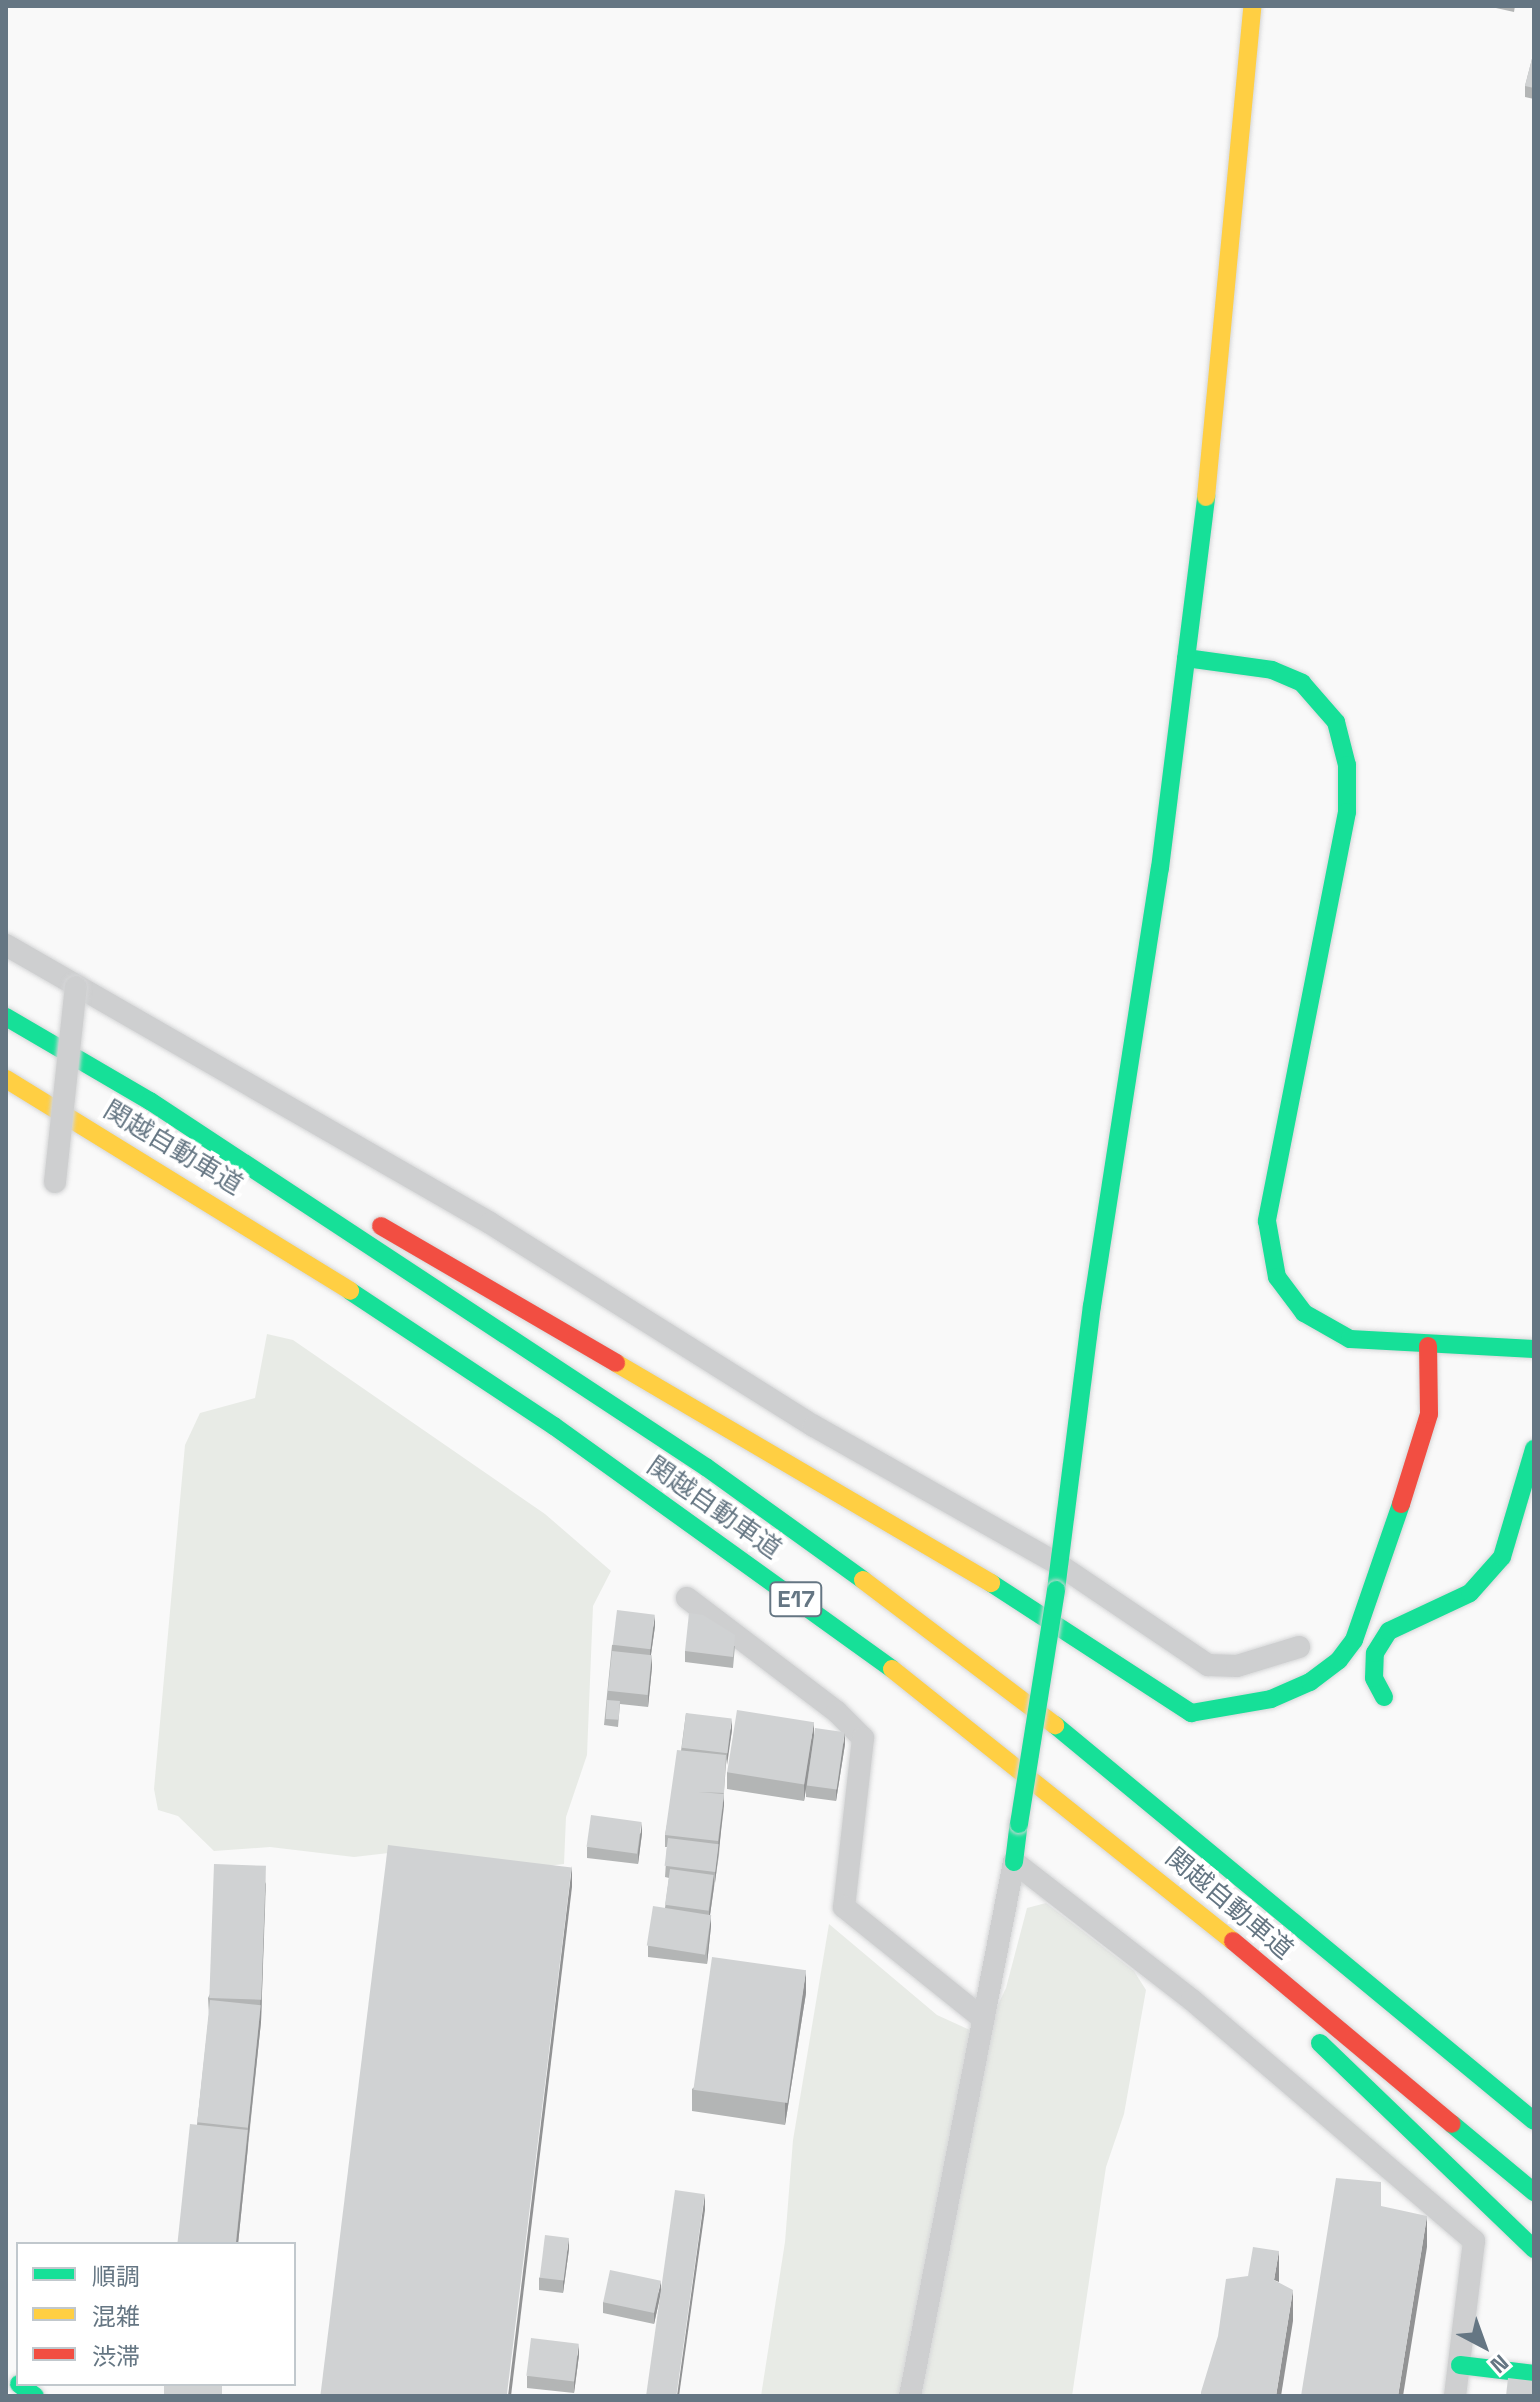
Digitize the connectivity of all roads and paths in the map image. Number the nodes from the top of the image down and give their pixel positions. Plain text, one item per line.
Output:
1 (1252, 6) edge
2 (1186, 658) junction
3 (6, 945) edge
4 (76, 987) junction
5 (6, 1017) edge
6 (6, 1079) edge
7 (150, 1101) junction
8 (55, 1182) dead end
9 (1428, 1346) junction
10 (1534, 1349) edge
11 (1534, 1449) edge
12 (1058, 1564) junction
13 (687, 1598) dead end
14 (1299, 1647) dead end
15 (1384, 1697) dead end
16 (1101, 1831) junction
17 (1014, 1862) junction
18 (982, 2018) junction
19 (1534, 2121) edge
20 (1534, 2192) edge
21 (1534, 2249) edge
22 (1460, 2365) junction
23 (1534, 2374) edge
24 (910, 2396) edge
25 (1455, 2396) edge

1 - 2 main road
2 - 9 main road
2 - 12 main road
3 - 4 street
4 - 8 street, bridge
4 - 12 street
5 - 7 main road, 関越自動車道 / E17
6 - 16 main road, 関越自動車道 / E17
7 - 9 main road
7 - 19 main road, 関越自動車道 / E17
9 - 10 main road
11 - 15 main road
12 - 14 street
12 - 17 main road, bridge
13 - 18 street
16 - 20 main road, 関越自動車道 / E17
16 - 21 main road
17 - 18 street
17 - 22 street
18 - 24 street
22 - 23 main road
22 - 25 street

